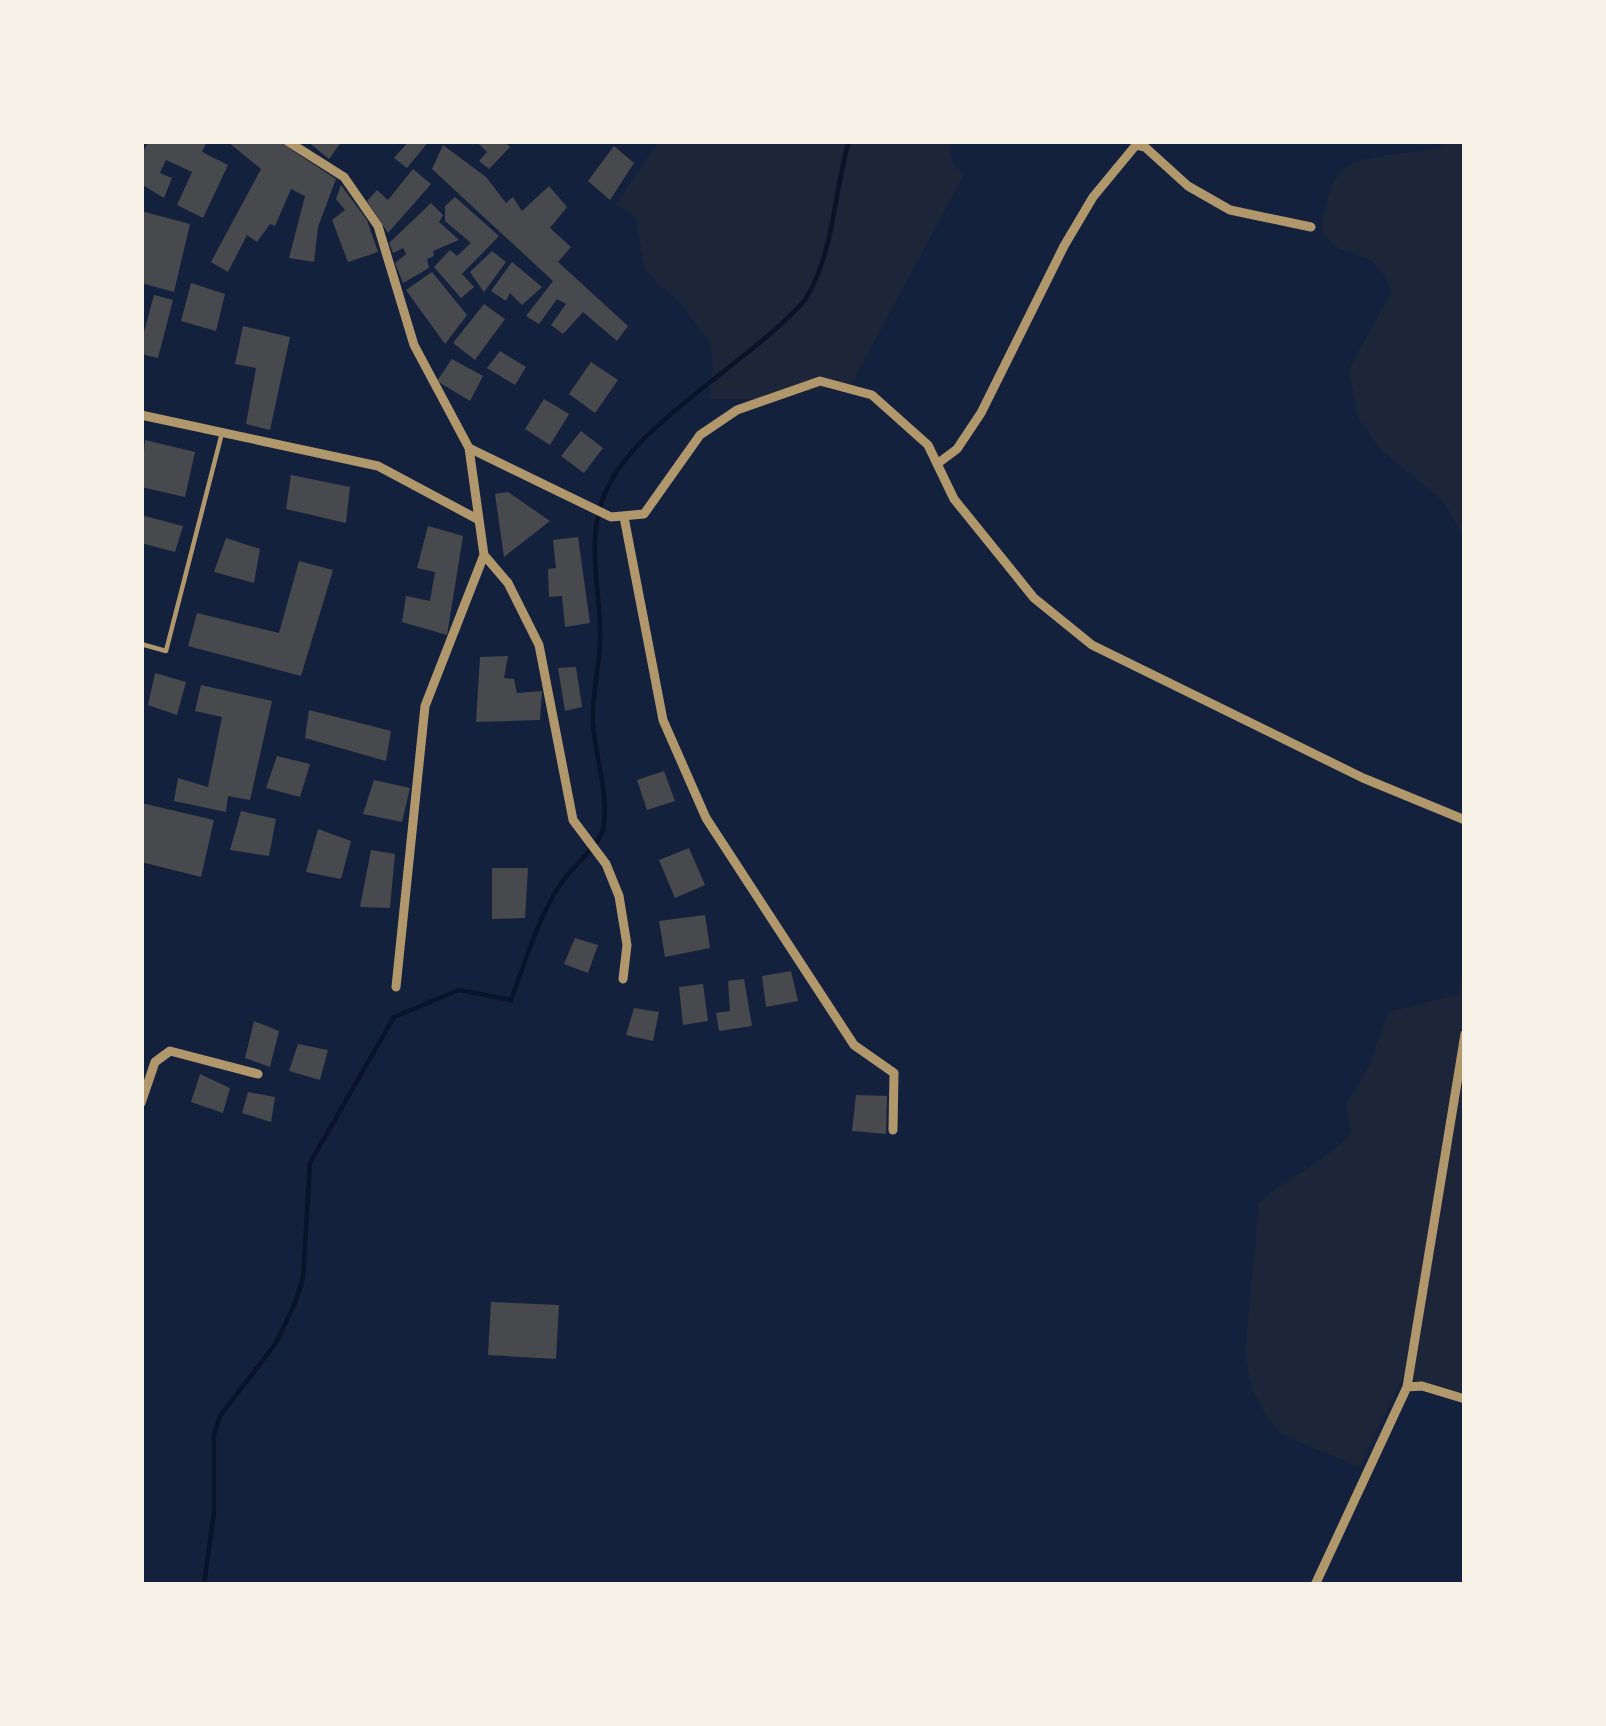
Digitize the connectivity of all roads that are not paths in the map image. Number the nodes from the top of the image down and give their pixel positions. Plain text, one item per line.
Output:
1 (287, 141) edge
2 (1311, 227) dead end
3 (141, 416) edge
4 (222, 433) junction
5 (469, 448) junction
6 (938, 464) junction
7 (624, 517) junction
8 (479, 520) junction
9 (484, 555) junction
10 (141, 644) edge
11 (1465, 820) edge
12 (623, 979) dead end
13 (396, 987) dead end
14 (1465, 1034) edge
15 (258, 1074) dead end
16 (141, 1103) edge
17 (893, 1130) dead end
18 (1407, 1387) junction
19 (1465, 1399) edge
20 (1315, 1585) edge

1 - 5 street
2 - 6 street
3 - 4 street
4 - 8 street
4 - 10 lane
5 - 7 street
5 - 8 street
6 - 7 street
6 - 11 street
7 - 17 street
8 - 9 street
9 - 12 street
9 - 13 street
14 - 18 street
15 - 16 street
18 - 19 street
18 - 20 street

